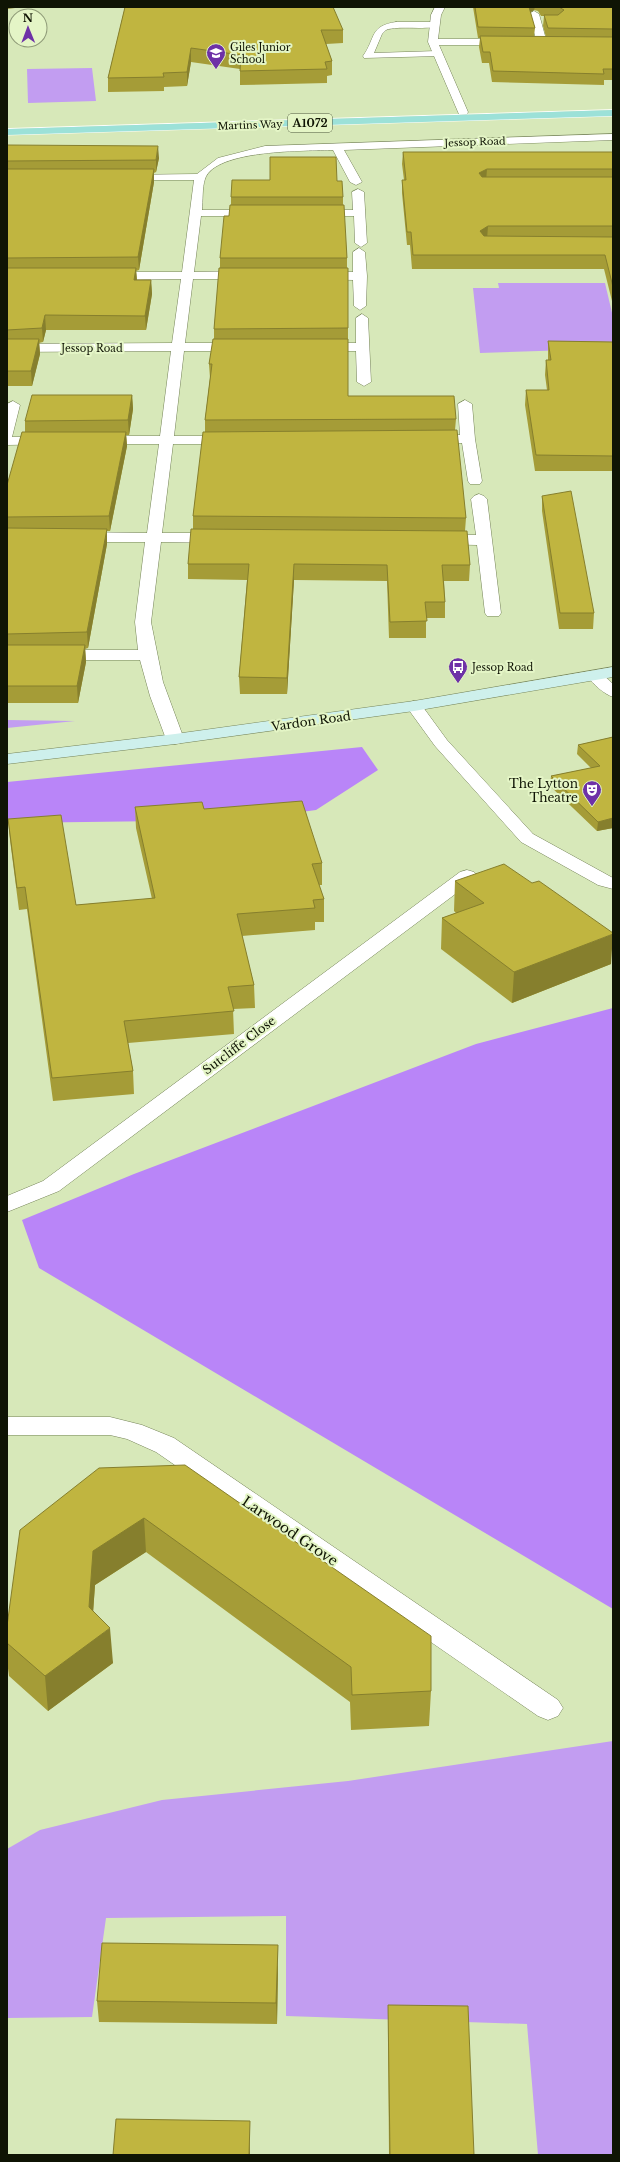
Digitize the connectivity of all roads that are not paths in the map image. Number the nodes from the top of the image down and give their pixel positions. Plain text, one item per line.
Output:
1 (440, 7) edge
2 (538, 19) dead end
3 (434, 25) junction
4 (433, 42) junction
5 (519, 43) edge
6 (542, 43) edge
7 (437, 54) junction
8 (613, 107) edge
9 (464, 112) junction
10 (613, 113) edge
11 (7, 124) edge
12 (7, 132) edge
13 (613, 137) edge
14 (337, 147) junction
15 (115, 177) edge
16 (200, 177) junction
17 (272, 213) edge
18 (304, 213) edge
19 (358, 213) junction
20 (194, 214) junction
21 (186, 275) junction
22 (258, 275) edge
23 (93, 276) edge
24 (305, 276) edge
25 (361, 276) junction
26 (309, 347) edge
27 (363, 347) junction
28 (7, 348) edge
29 (177, 348) junction
30 (255, 348) edge
31 (364, 382) dead end
32 (465, 404) dead end
33 (13, 405) dead end
34 (7, 434) edge
35 (412, 439) edge
36 (468, 439) junction
37 (86, 440) edge
38 (166, 440) junction
39 (245, 440) edge
40 (7, 441) edge
41 (63, 441) edge
42 (475, 481) dead end
43 (479, 499) dead end
44 (60, 537) edge
45 (152, 537) junction
46 (231, 538) edge
47 (421, 539) edge
48 (484, 540) junction
49 (493, 613) dead end
50 (7, 655) edge
51 (146, 655) junction
52 (613, 672) edge
53 (595, 676) junction
54 (613, 692) edge
55 (414, 706) junction
56 (175, 739) junction
57 (7, 759) edge
58 (467, 876) edge
59 (613, 884) edge
60 (7, 1205) edge
61 (7, 1426) edge
62 (548, 1708) dead end

1 - 3 street
2 - 6 street
3 - 4 street
3 - 7 lane
4 - 5 street
4 - 7 street
7 - 9 street
8 - 9 main road, Martins Way / A1072
9 - 11 main road, Martins Way / A1072
10 - 12 main road, Martins Way / A1072
13 - 14 street, Jessop Road
14 - 16 street, Jessop Road
14 - 19 street
15 - 16 street
16 - 20 street
17 - 20 street
18 - 19 street
19 - 25 street
20 - 21 street
21 - 22 street
21 - 23 street
21 - 29 street
24 - 25 street
25 - 27 street
26 - 27 street
27 - 31 street
28 - 29 street, Jessop Road
29 - 30 street, Jessop Road
29 - 38 street
32 - 36 street
33 - 34 street
35 - 36 street
36 - 42 street
37 - 38 street
38 - 39 street
38 - 45 street
40 - 41 street
43 - 48 street
44 - 45 street
45 - 46 street
45 - 51 street
47 - 48 street
48 - 49 street
50 - 51 street
51 - 56 street
52 - 53 street, Vardon Road
53 - 54 lane
53 - 55 street, Vardon Road
55 - 56 street, Vardon Road
55 - 59 lane
56 - 57 street, Vardon Road
58 - 60 street, Sutcliffe Close
61 - 62 street, Larwood Grove

